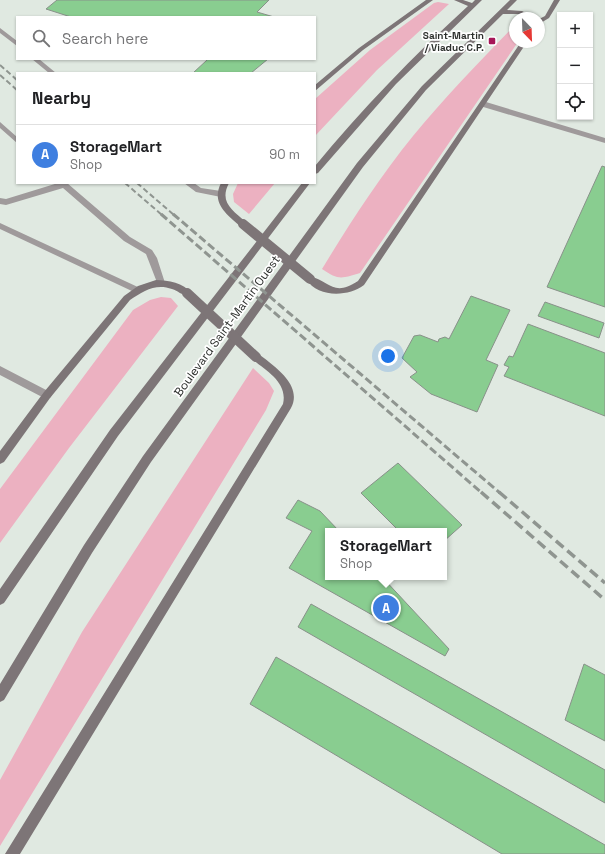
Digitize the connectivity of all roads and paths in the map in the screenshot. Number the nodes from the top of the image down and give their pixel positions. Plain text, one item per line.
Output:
1 (430, 0) edge
2 (457, 0) edge
3 (479, 0) edge
4 (514, 0) edge
5 (557, 0) edge
6 (473, 6) junction
7 (501, 12) junction
8 (509, 12) edge
9 (545, 18) edge
10 (0, 30) edge
11 (16, 43) edge
12 (520, 48) edge
13 (36, 60) edge
14 (52, 72) edge
15 (316, 88) edge
16 (483, 104) junction
17 (0, 124) edge
18 (16, 139) edge
19 (605, 141) edge
20 (316, 170) edge
21 (63, 184) edge
22 (190, 184) edge
23 (225, 184) edge
24 (305, 184) edge
25 (221, 194) junction
26 (0, 201) edge
27 (0, 226) edge
28 (161, 283) junction
29 (137, 290) junction
30 (0, 370) edge
31 (47, 395) junction
32 (0, 459) edge
33 (0, 599) edge
34 (0, 696) edge
35 (12, 854) edge

1 - 15 main road
2 - 6 main road
3 - 6 main road
4 - 7 main road, Boulevard Saint-Martin Ouest
5 - 9 main road
6 - 20 main road
7 - 8 main road
7 - 34 main road, Boulevard Saint-Martin Ouest
10 - 11 street
12 - 16 main road
13 - 14 street
16 - 19 street
16 - 25 main road, bridge
17 - 18 street
21 - 26 street
21 - 28 street
22 - 25 street
23 - 25 main road
24 - 33 main road, Boulevard Saint-Martin Ouest
27 - 29 street
28 - 29 main road
28 - 35 main road, bridge
29 - 31 main road
30 - 31 street
31 - 32 main road

